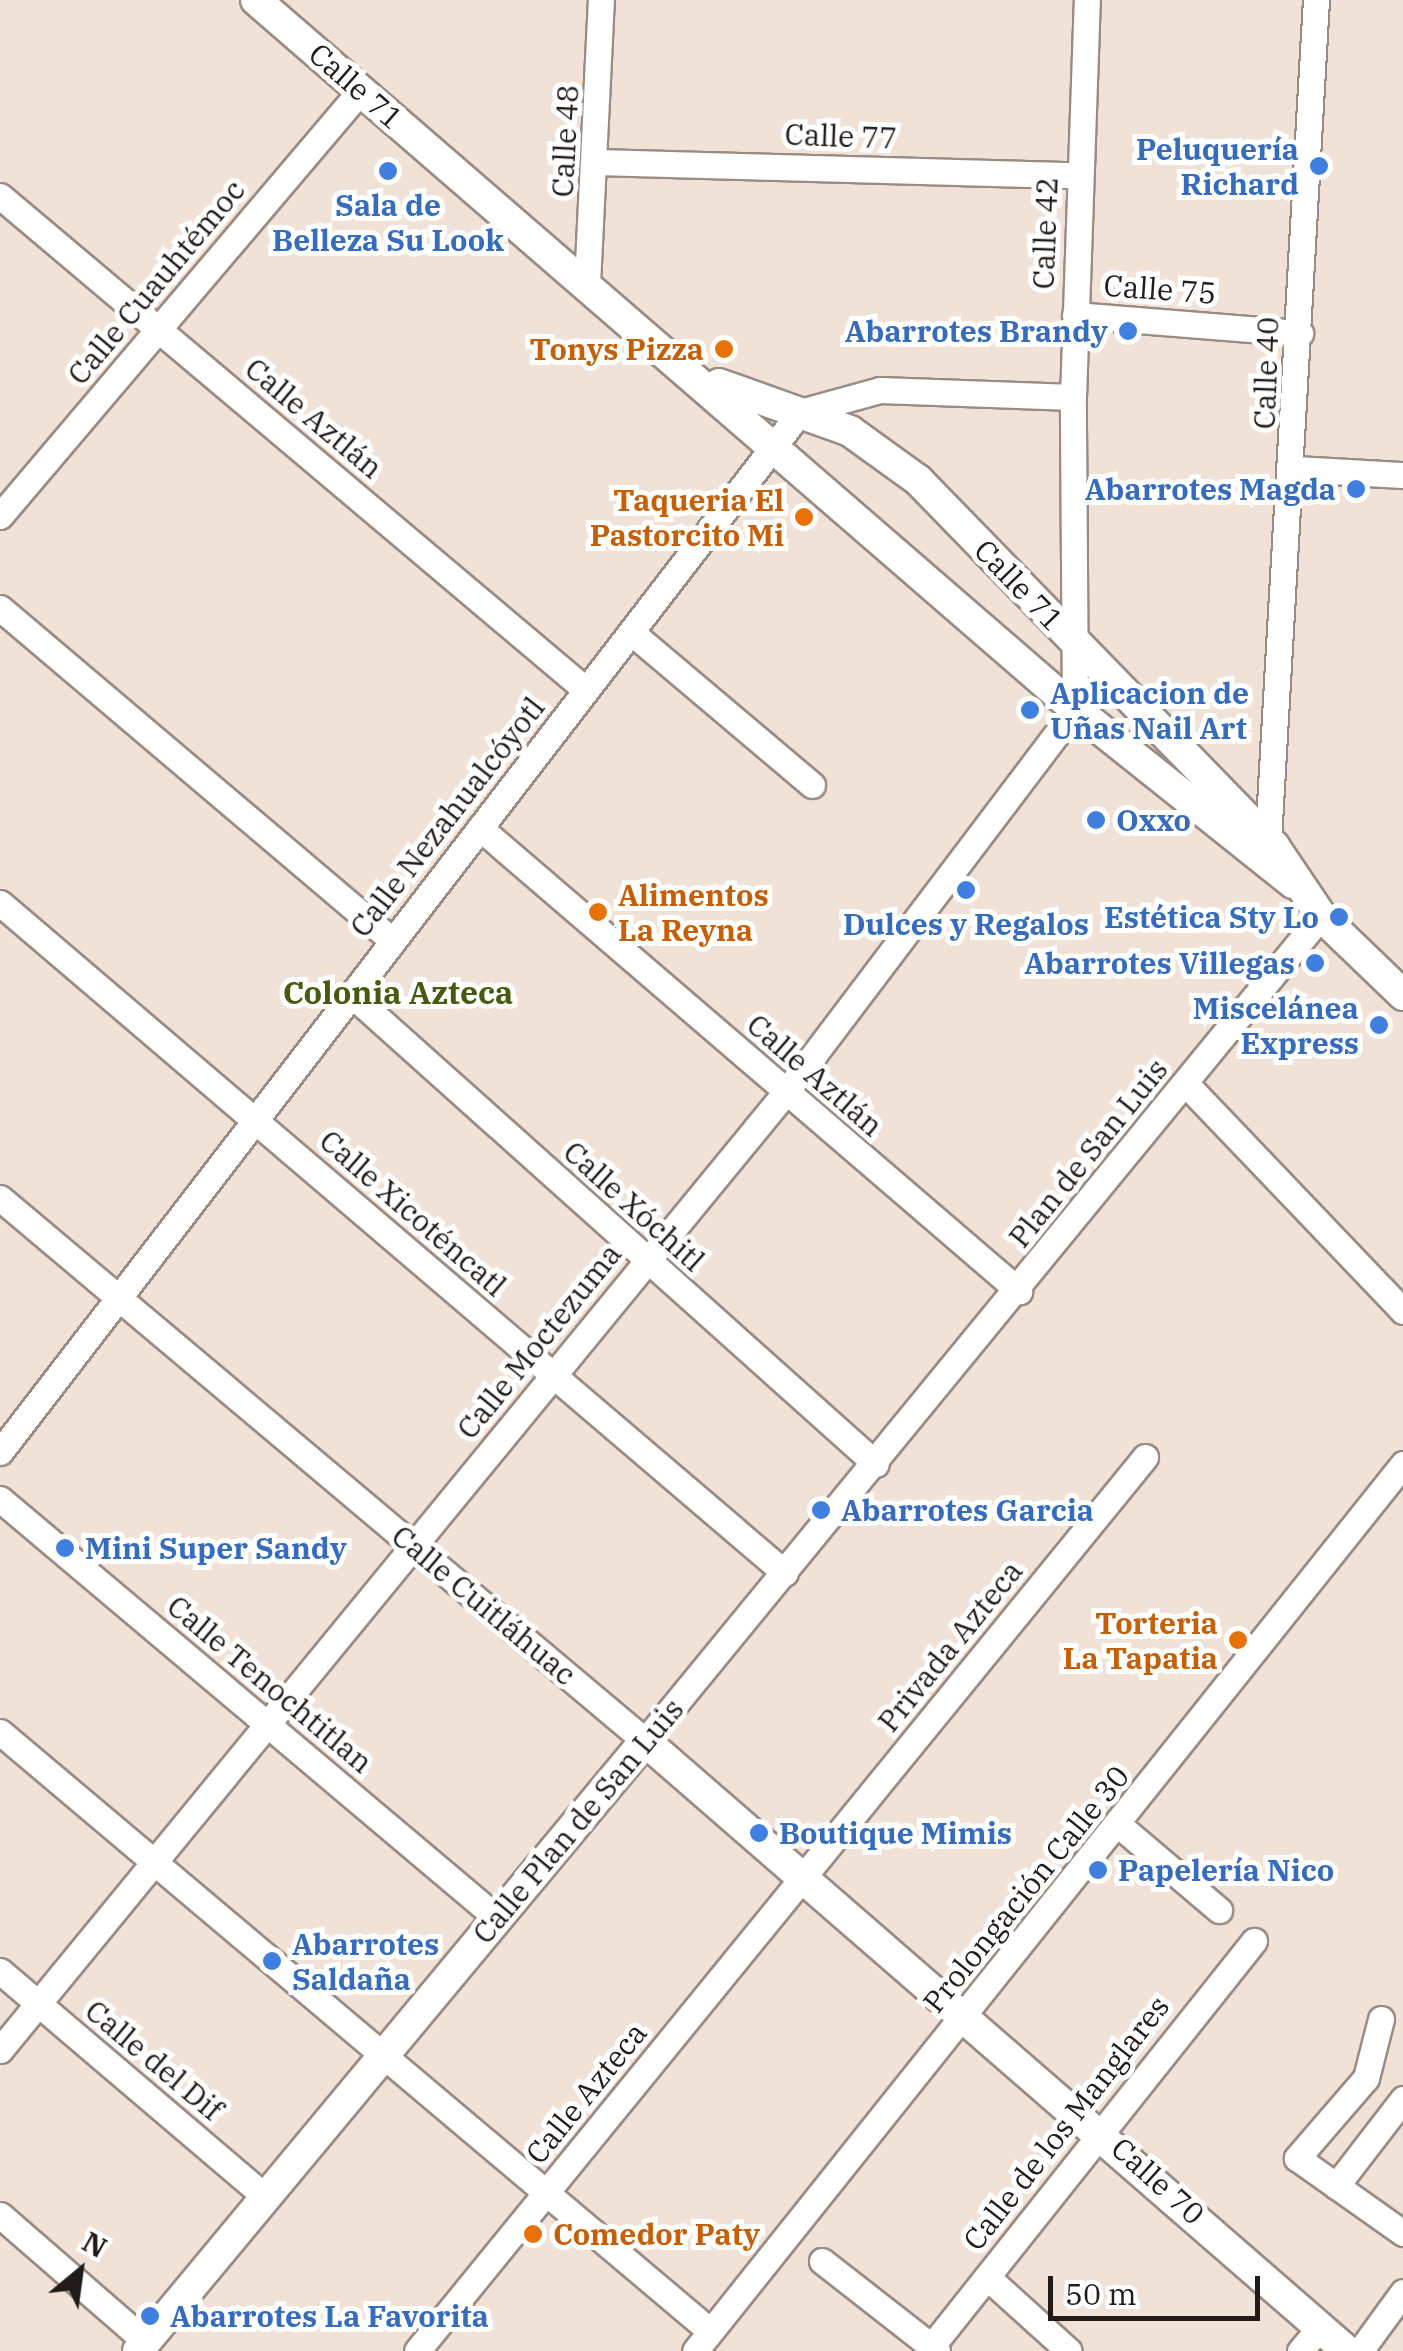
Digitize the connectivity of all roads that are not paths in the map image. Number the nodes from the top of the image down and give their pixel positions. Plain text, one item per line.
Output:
1 (256, 0) edge
2 (602, 0) edge
3 (1087, 0) edge
4 (1316, 0) edge
5 (361, 90) junction
6 (600, 162) junction
7 (1080, 174) junction
8 (0, 196) edge
9 (587, 284) junction
10 (1075, 315) junction
11 (158, 329) junction
12 (1300, 332) junction
13 (684, 368) junction
14 (1073, 397) junction
15 (800, 412) junction
16 (776, 443) junction
17 (1295, 469) junction
18 (1403, 475) edge
19 (0, 516) edge
20 (0, 608) edge
21 (631, 632) junction
22 (1080, 648) junction
23 (586, 690) junction
24 (1075, 710) junction
25 (812, 784) dead end
26 (480, 828) junction
27 (1268, 856) junction
28 (0, 903) edge
29 (1321, 916) junction
30 (393, 941) junction
31 (352, 995) junction
32 (1403, 995) edge
33 (1186, 1084) junction
34 (785, 1093) junction
35 (255, 1121) junction
36 (0, 1198) edge
37 (646, 1261) junction
38 (1018, 1291) junction
39 (118, 1298) junction
40 (1403, 1311) edge
41 (553, 1376) junction
42 (0, 1452) edge
43 (1145, 1457) dead end
44 (876, 1464) junction
45 (1403, 1464) edge
46 (0, 1499) edge
47 (413, 1546) junction
48 (784, 1573) junction
49 (270, 1726) junction
50 (0, 1732) edge
51 (645, 1741) junction
52 (1120, 1826) junction
53 (155, 1863) junction
54 (806, 1876) junction
55 (1219, 1910) dead end
56 (497, 1918) junction
57 (1254, 1941) dead end
58 (0, 1971) edge
59 (38, 2004) junction
60 (966, 2014) junction
61 (1381, 2020) dead end
62 (0, 2050) edge
63 (383, 2055) junction
64 (1366, 2078) junction
65 (1403, 2098) edge
66 (1101, 2130) junction
67 (1336, 2186) junction
68 (546, 2192) junction
69 (266, 2198) junction
70 (0, 2215) edge
71 (1403, 2233) edge
72 (822, 2261) dead end
73 (986, 2276) junction
74 (1403, 2292) edge
75 (1320, 2327) junction
76 (703, 2341) edge
77 (142, 2346) edge
78 (934, 2349) edge
79 (417, 2351) edge
80 (1070, 2351) edge
81 (1300, 2351) edge
82 (1347, 2351) edge
83 (1360, 2351) edge

1 - 5 street, Calle 71
2 - 6 street, Calle 48
3 - 7 street, Calle 42
4 - 12 street, Calle 40
5 - 9 street, Calle 71
5 - 11 street, Calle Cuauhtémoc
6 - 7 street, Calle 77
6 - 9 street, Calle 48
7 - 10 street, Calle 42
8 - 11 street, Calle Aztlán
9 - 13 street, Calle 71
10 - 12 street, Calle 75
10 - 14 street, Calle 42
11 - 19 street, Calle Cuauhtémoc
11 - 23 street, Calle Aztlán
12 - 17 street, Calle 40
13 - 15 street, Calle 71
13 - 16 street, Calle 71
14 - 15 street
14 - 22 street, Calle 42
15 - 16 street, Calle Nezahualcóyotl
15 - 22 street, Calle 71
16 - 21 street, Calle Nezahualcóyotl
16 - 24 street, Calle 71
17 - 18 street
17 - 27 street, Calle 40
20 - 30 street
21 - 23 street, Calle Nezahualcóyotl
21 - 25 street
22 - 24 street
22 - 27 street, Calle 71
23 - 26 street, Calle Nezahualcóyotl
24 - 27 street, Calle 71
24 - 34 street, Calle Moctezuma
26 - 30 street, Calle Nezahualcóyotl
26 - 34 street, Calle Aztlán
27 - 29 street, Calle 71
28 - 35 street, Calle Xicoténcatl
29 - 32 street, Calle 71
29 - 33 street, Plan de San Luis
30 - 31 street, Calle Nezahualcóyotl
31 - 35 street, Calle Nezahualcóyotl
31 - 37 street, Calle Xóchitl
33 - 38 street, Plan de San Luis
33 - 40 street
34 - 37 street, Calle Moctezuma
34 - 38 street, Calle Aztlán
35 - 39 street, Calle Nezahualcóyotl
35 - 41 street, Calle Xicoténcatl
36 - 39 street, Calle Cuitláhuac
37 - 41 street, Calle Moctezuma
37 - 44 street, Calle Xóchitl
38 - 44 street, Calle Plan de San Luis
39 - 42 street, Calle Nezahualcóyotl
39 - 47 street, Calle Cuitláhuac
41 - 47 street, Calle Moctezuma
41 - 48 street, Calle Xicoténcatl
43 - 54 street, Privada Azteca
44 - 48 street, Calle Plan de San Luis
45 - 52 street, Prolongación Calle 30
46 - 49 street, Calle Tenochtitlan
47 - 49 street, Calle Moctezuma
47 - 51 street, Calle Cuitláhuac
48 - 51 street, Calle Plan de San Luis
49 - 53 street, Calle Moctezuma
49 - 56 street, Calle Tenochtitlan
50 - 53 street
51 - 54 street, Calle Cuitláhuac
51 - 56 street, Calle Plan de San Luis
52 - 55 street
52 - 60 street, Prolongación Calle 30
53 - 59 street, Calle Moctezuma
53 - 63 street
54 - 60 street, Calle Cuitláhuac
54 - 68 street, Calle Azteca
56 - 63 street, Calle Plan de San Luis
57 - 66 street, Calle de los Manglares
58 - 59 street, Calle del Dif
59 - 62 street, Calle Moctezuma
59 - 69 street, Calle del Dif
60 - 66 street, Calle 70
60 - 76 street, Prolongación Calle 30
61 - 64 street
63 - 68 street
63 - 69 street, Calle Plan de San Luis
64 - 65 street
64 - 67 street
65 - 67 street
66 - 73 street, Calle de los Manglares
66 - 75 street, Calle 70
67 - 71 street
68 - 76 street
68 - 79 street, Calle Azteca
69 - 77 street, Calle Plan de San Luis
70 - 77 street
72 - 78 street
73 - 78 street, Calle de los Manglares
73 - 80 street
74 - 83 street
75 - 81 street
75 - 82 street, Calle 70

